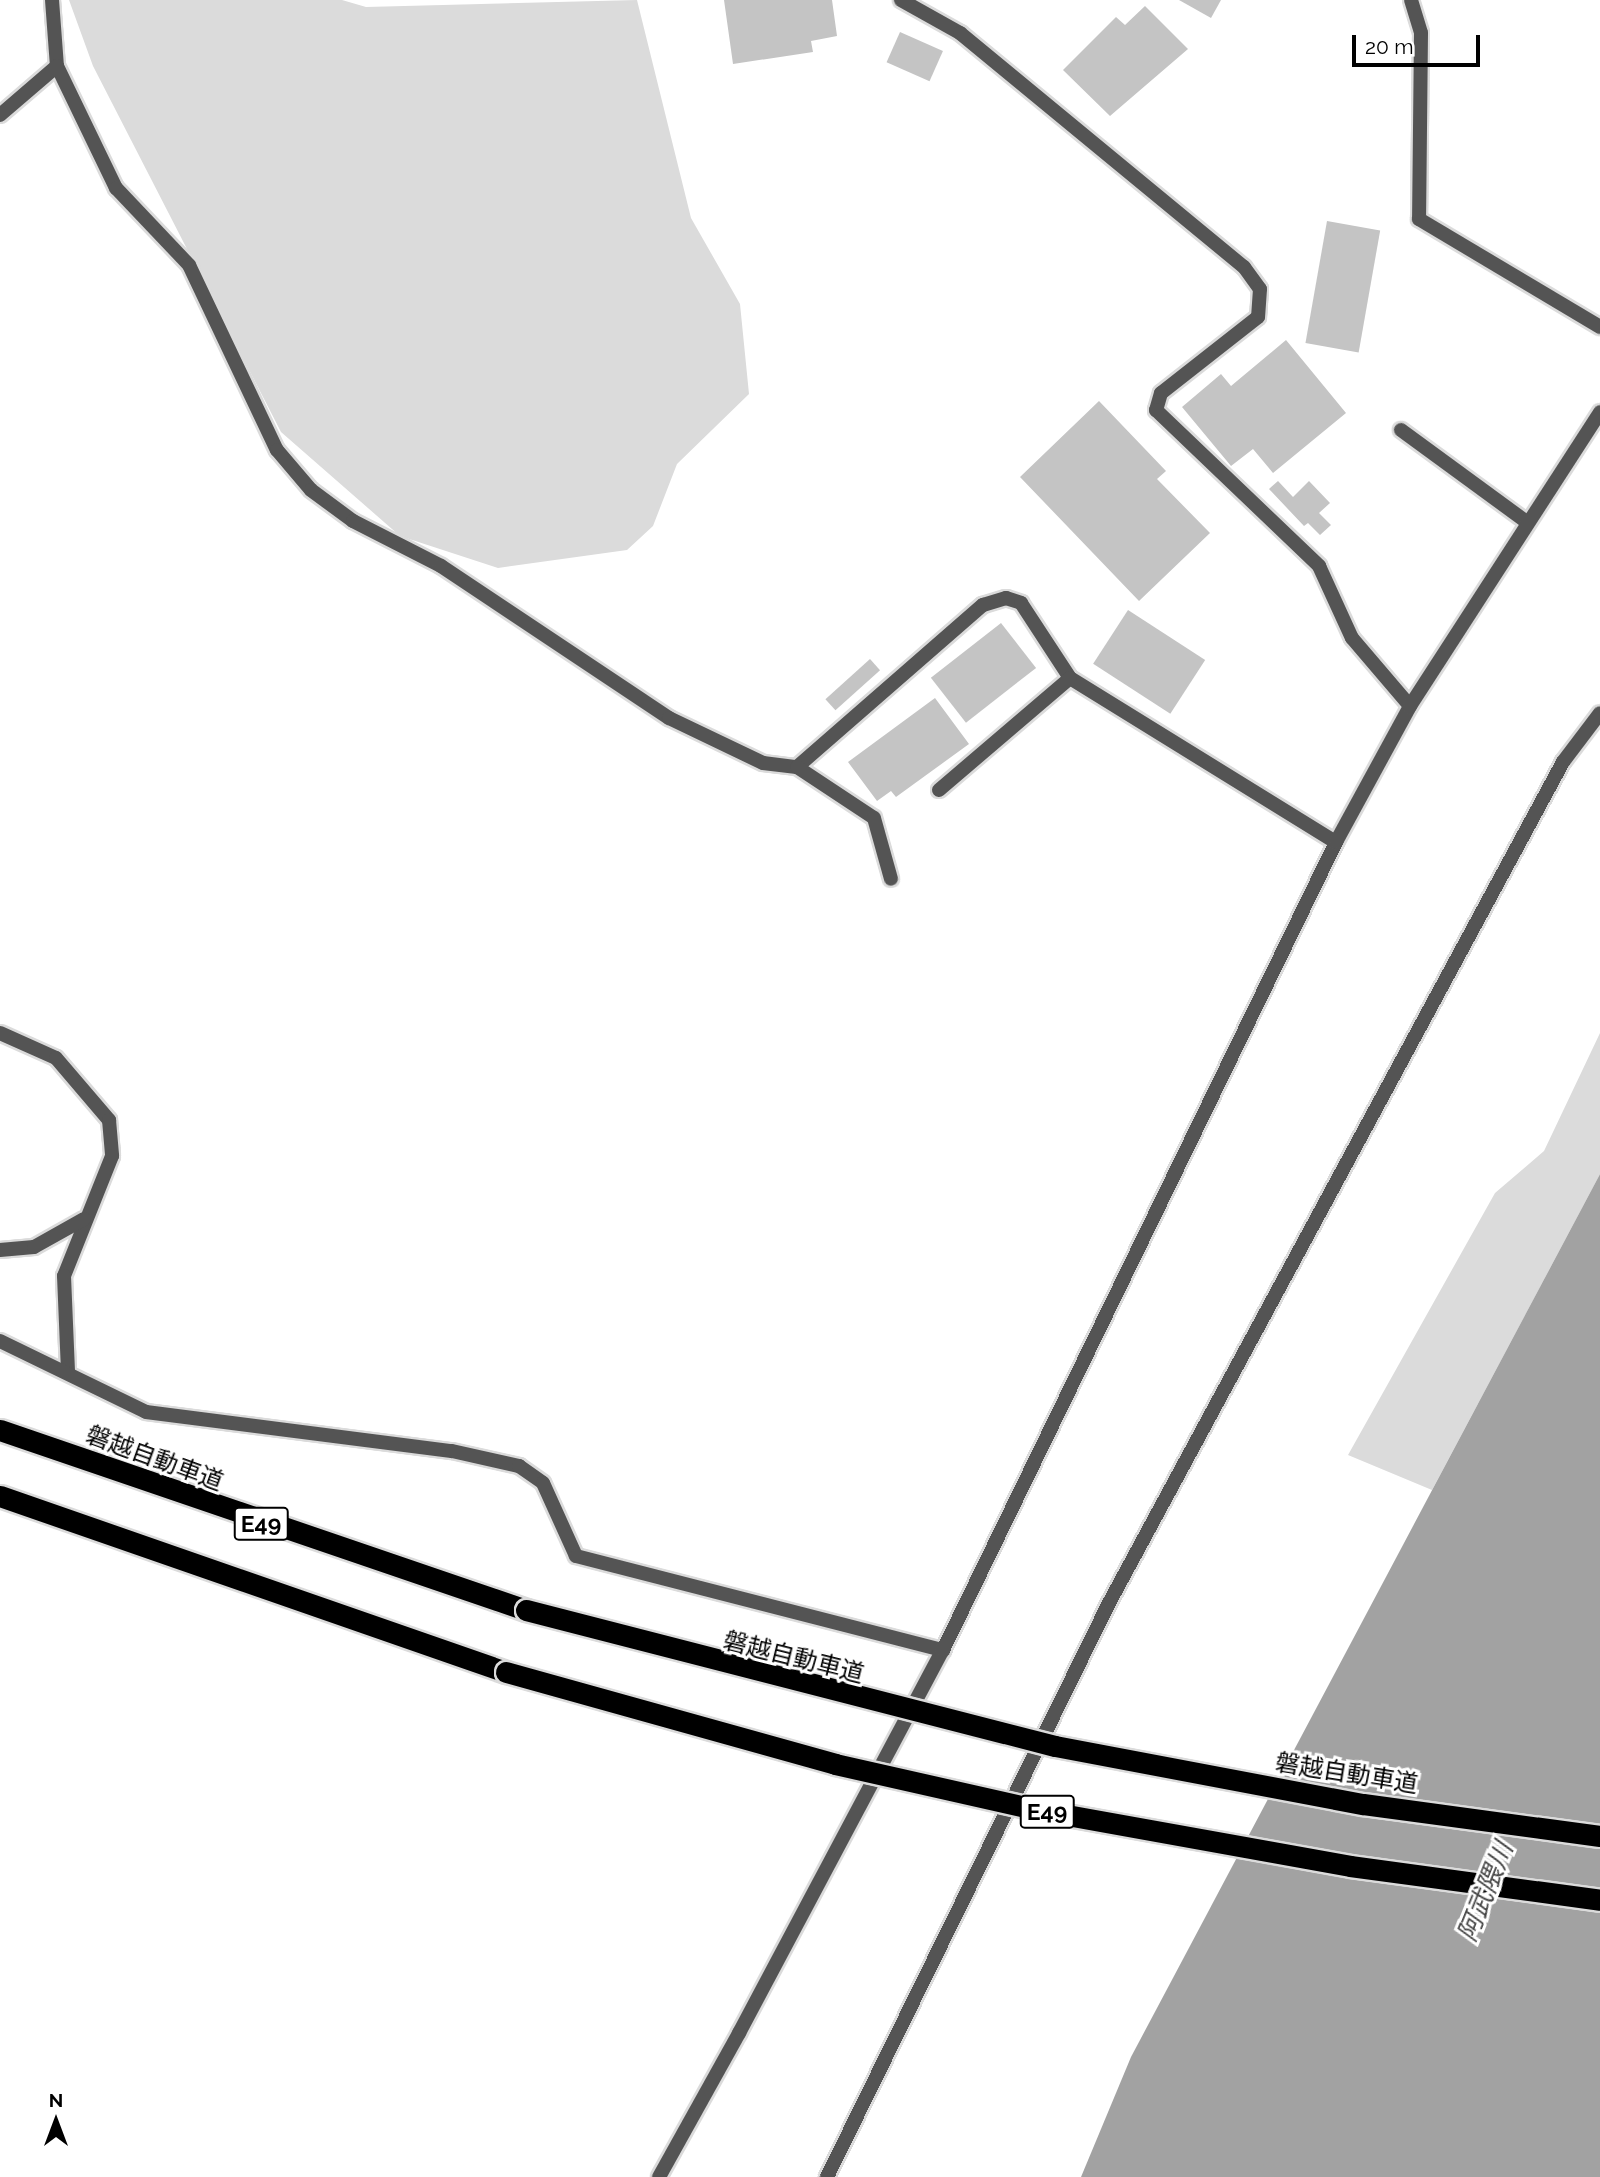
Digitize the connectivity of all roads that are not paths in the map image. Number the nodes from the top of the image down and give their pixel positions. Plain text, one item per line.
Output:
1 (52, 0) edge
2 (901, 0) edge
3 (1411, 0) edge
4 (57, 66) junction
5 (0, 116) edge
6 (1600, 327) edge
7 (1600, 412) edge
8 (1401, 430) dead end
9 (1528, 523) junction
10 (1070, 678) junction
11 (1410, 706) junction
12 (1600, 713) edge
13 (797, 767) junction
14 (939, 790) dead end
15 (1336, 842) junction
16 (891, 879) dead end
17 (0, 1033) edge
18 (84, 1219) junction
19 (0, 1250) edge
20 (0, 1341) edge
21 (68, 1373) junction
22 (0, 1430) edge
23 (0, 1496) edge
24 (943, 1650) junction
25 (1600, 1836) edge
26 (1600, 1900) edge
27 (659, 2177) edge
28 (827, 2177) edge

1 - 4 street
2 - 11 street
3 - 6 street
4 - 5 street
4 - 13 street
7 - 9 street
8 - 9 street
9 - 11 street
10 - 13 street
10 - 14 street
10 - 15 street
11 - 15 street
12 - 28 street
13 - 16 street
15 - 24 street
17 - 18 street
18 - 19 street
18 - 21 street
20 - 21 street
21 - 24 street
22 - 25 highway, 磐越自動車道 / E49, bridge
23 - 26 highway, E49, bridge
24 - 27 street

